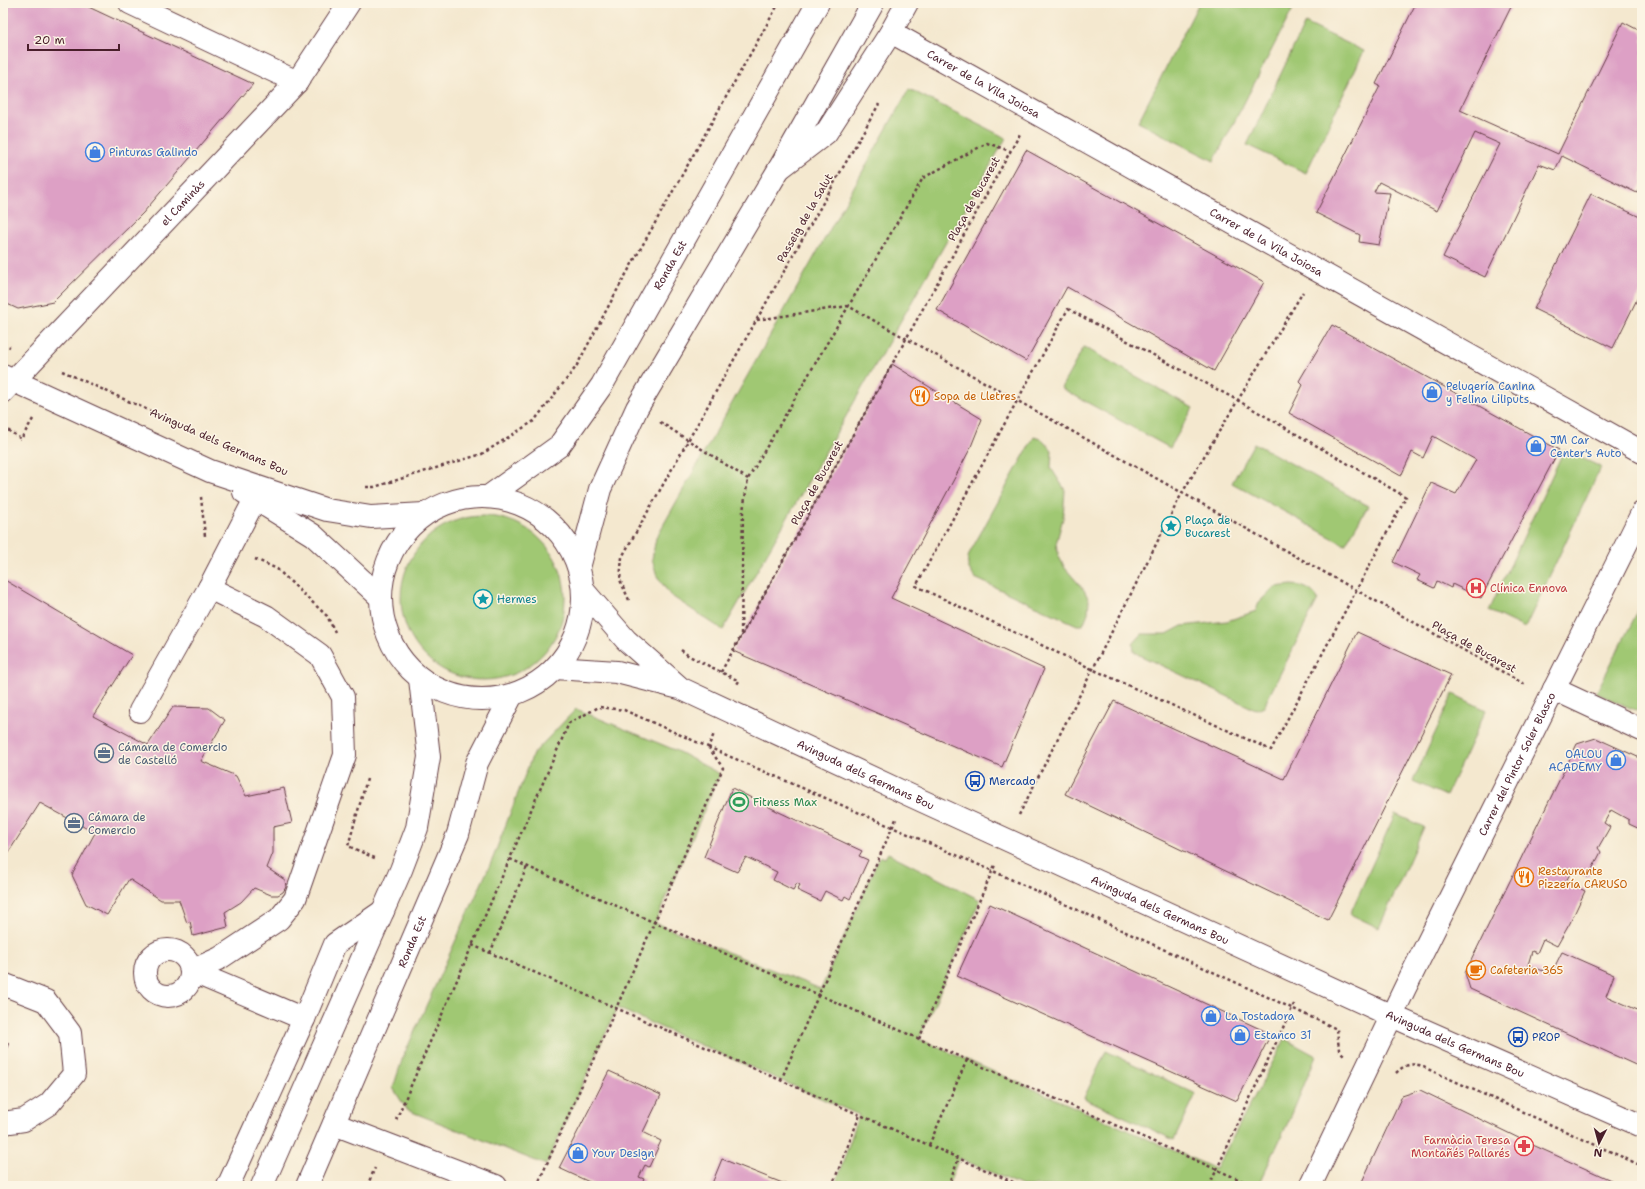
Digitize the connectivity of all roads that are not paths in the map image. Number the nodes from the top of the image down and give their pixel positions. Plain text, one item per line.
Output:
1 (130, 3) edge
2 (349, 3) edge
3 (818, 3) edge
4 (873, 3) edge
5 (907, 3) edge
6 (891, 32) junction
7 (297, 82) junction
8 (779, 169) junction
9 (6, 383) edge
10 (1642, 452) edge
11 (210, 471) junction
12 (488, 497) junction
13 (255, 499) junction
14 (1642, 513) edge
15 (424, 514) junction
16 (579, 568) junction
17 (209, 588) junction
18 (583, 590) junction
19 (380, 597) junction
20 (556, 668) junction
21 (420, 679) junction
22 (680, 688) junction
23 (1552, 694) junction
24 (512, 695) junction
25 (140, 711) dead end
26 (1642, 730) edge
27 (384, 911) junction
28 (3, 984) edge
29 (1392, 1016) junction
30 (304, 1019) junction
31 (3, 1123) edge
32 (334, 1124) junction
33 (1642, 1126) edge
34 (228, 1186) edge
35 (262, 1186) edge
36 (307, 1186) edge
37 (496, 1186) edge
38 (1310, 1186) edge

1 - 7 street
2 - 7 street, el Caminàs
3 - 12 street, Ronda Est
4 - 8 street
5 - 6 street
6 - 8 street
6 - 10 street, Carrer de la Vila Joiosa
7 - 9 street, el Caminàs
8 - 16 street
9 - 11 street, Avinguda dels Germans Bou
11 - 13 street, Avinguda dels Germans Bou
11 - 15 street, Avinguda dels Germans Bou
12 - 15 street
12 - 16 street
13 - 17 street
13 - 19 street, Avinguda dels Germans Bou
14 - 23 street, Carrer del Pintor Soler Blasco
15 - 19 street
16 - 18 street
17 - 25 street
17 - 30 street
18 - 20 street
18 - 22 street, Avinguda dels Germans Bou
19 - 21 street
20 - 22 street, Avinguda dels Germans Bou
20 - 24 street
21 - 24 street
21 - 27 street
22 - 29 street, Avinguda dels Germans Bou
23 - 26 street
23 - 29 street, Carrer del Pintor Soler Blasco
24 - 32 street, Ronda Est
27 - 30 street
27 - 35 street
28 - 31 street
29 - 33 street, Avinguda dels Germans Bou
29 - 38 street, Carrer del Pintor Soler Blasco
30 - 34 street
32 - 36 street, Ronda Est
32 - 37 street

